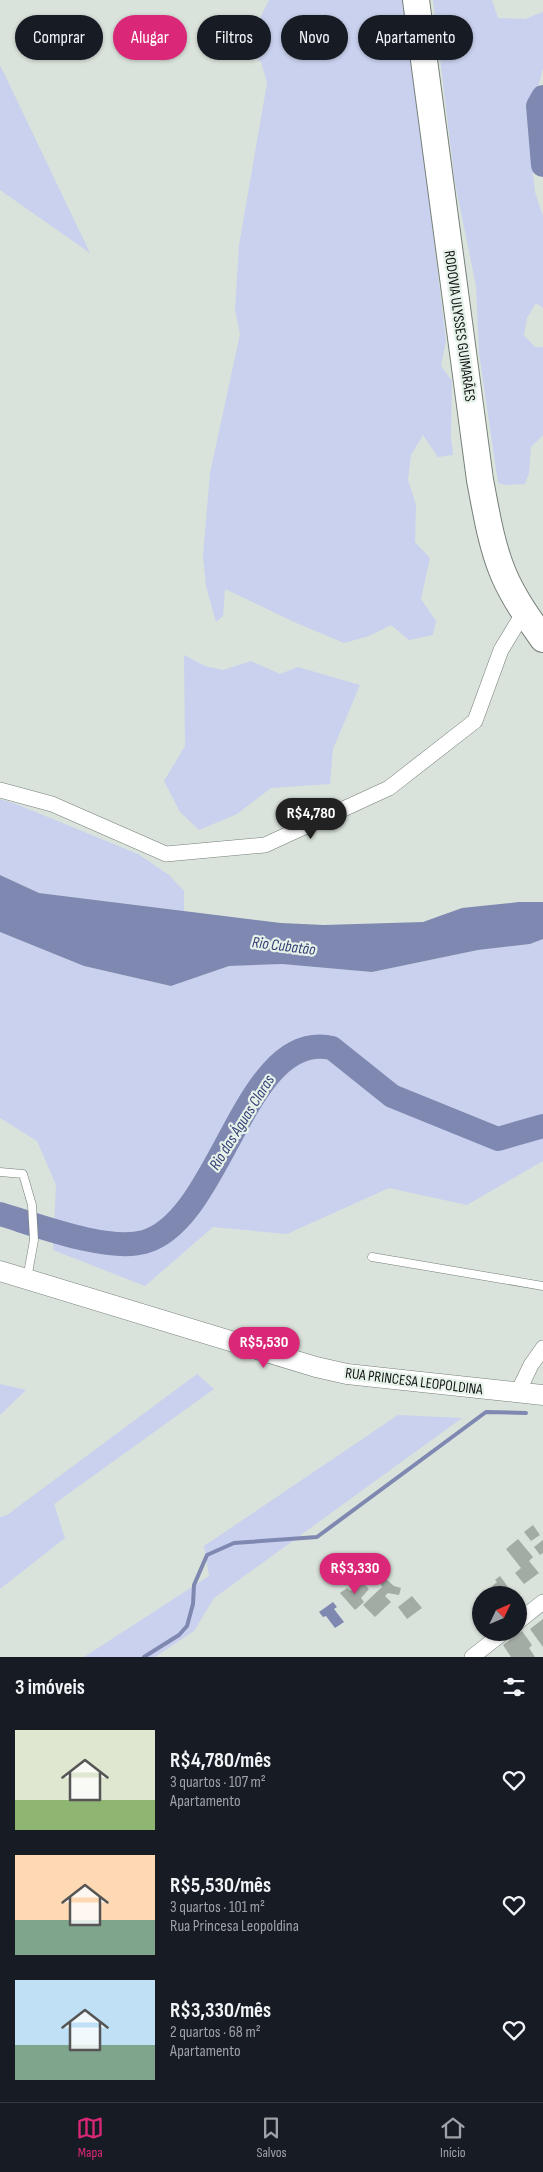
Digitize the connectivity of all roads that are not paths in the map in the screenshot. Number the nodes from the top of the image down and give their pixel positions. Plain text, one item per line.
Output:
1 (416, 0) edge
2 (524, 612) junction
3 (543, 639) edge
4 (0, 790) edge
5 (0, 1172) edge
6 (372, 1256) dead end
7 (0, 1271) edge
8 (27, 1279) junction
9 (543, 1286) edge
10 (543, 1348) edge
11 (518, 1392) junction
12 (543, 1395) edge
13 (543, 1602) edge
14 (528, 1614) edge
15 (492, 1641) edge
16 (472, 1657) edge

1 - 2 highway, RODOVIA ULYSSES GUIMARÃES
2 - 3 highway, RODOVIA ULYSSES GUIMARÃES
2 - 4 street
5 - 8 lane
6 - 9 lane
7 - 8 street, RUA PRINCESA LEOPOLDINA
8 - 11 street, RUA PRINCESA LEOPOLDINA
10 - 11 street
11 - 12 street, RUA PRINCESA LEOPOLDINA
13 - 14 street
15 - 16 street

